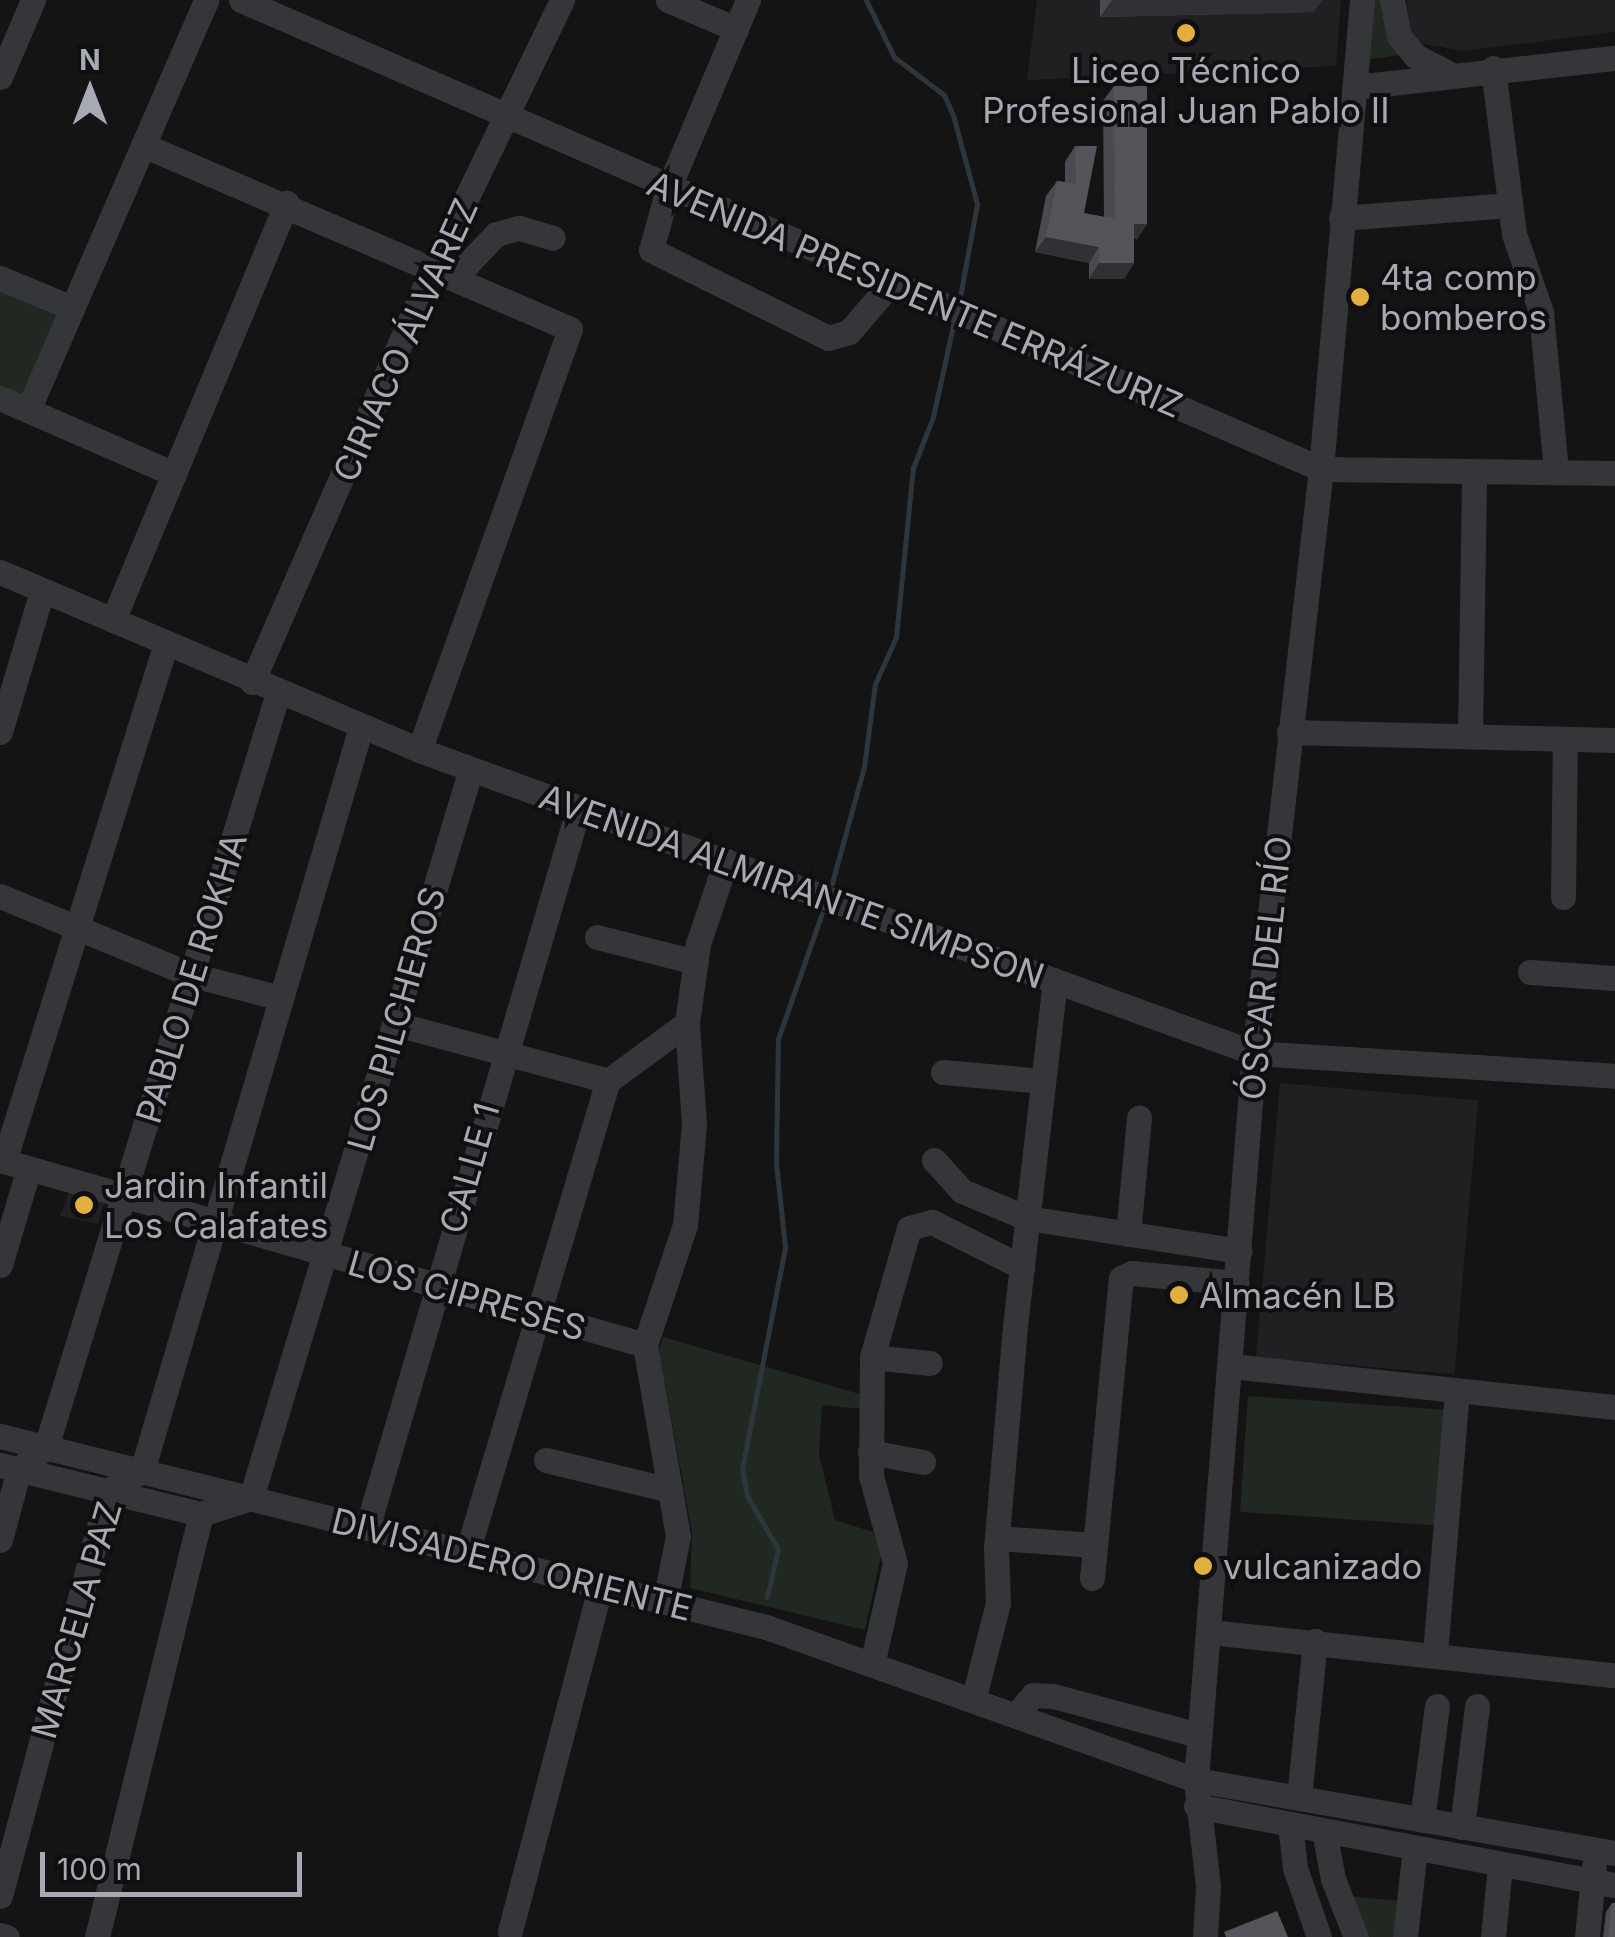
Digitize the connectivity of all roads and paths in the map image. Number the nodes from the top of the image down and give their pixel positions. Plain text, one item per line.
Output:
1 (34, 0) edge
2 (206, 0) edge
3 (241, 0) edge
4 (562, 0) edge
5 (668, 0) edge
6 (748, 0) edge
7 (1362, 0) edge
8 (1392, 0) edge
9 (736, 29) junction
10 (1615, 58) edge
11 (1493, 68) junction
12 (1448, 72) junction
13 (0, 77) edge
14 (1356, 87) junction
15 (509, 118) junction
16 (143, 145) junction
17 (668, 189) junction
18 (287, 203) junction
19 (1510, 205) junction
20 (1341, 218) junction
21 (553, 238) dead end
22 (445, 272) junction
23 (0, 278) edge
24 (892, 283) junction
25 (72, 308) junction
26 (0, 398) edge
27 (28, 410) junction
28 (1321, 469) junction
29 (1474, 471) junction
30 (1556, 472) junction
31 (1615, 472) edge
32 (174, 474) junction
33 (0, 572) edge
34 (42, 591) junction
35 (113, 620) junction
36 (166, 643) junction
37 (252, 682) junction
38 (278, 692) junction
39 (361, 727) junction
40 (0, 732) edge
41 (1290, 732) junction
42 (1470, 736) junction
43 (1565, 739) junction
44 (1615, 740) edge
45 (419, 750) junction
46 (471, 769) junction
47 (578, 810) junction
48 (726, 861) junction
49 (0, 896) edge
50 (1563, 896) dead end
51 (76, 932) junction
52 (597, 936) dead end
53 (696, 962) junction
54 (1530, 972) dead end
55 (192, 975) junction
56 (1615, 978) edge
57 (1055, 980) junction
58 (281, 998) junction
59 (687, 1023) junction
60 (396, 1024) junction
61 (502, 1052) junction
62 (1254, 1053) junction
63 (943, 1072) dead end
64 (1615, 1076) edge
65 (608, 1081) junction
66 (1043, 1081) junction
67 (1139, 1118) dead end
68 (934, 1160) dead end
69 (11, 1163) edge
70 (124, 1196) junction
71 (1027, 1218) junction
72 (215, 1222) junction
73 (1128, 1234) junction
74 (1240, 1252) junction
75 (326, 1255) junction
76 (1, 1256) edge
77 (1022, 1267) junction
78 (1237, 1283) junction
79 (435, 1287) junction
80 (538, 1316) junction
81 (645, 1346) junction
82 (872, 1357) junction
83 (930, 1363) dead end
84 (1231, 1366) junction
85 (1457, 1391) junction
86 (1615, 1407) edge
87 (0, 1436) edge
88 (46, 1447) junction
89 (870, 1452) junction
90 (546, 1460) dead end
91 (923, 1462) dead end
92 (9, 1467) edge
93 (142, 1471) junction
94 (109, 1490) junction
95 (670, 1490) junction
96 (251, 1498) junction
97 (200, 1514) junction
98 (367, 1528) junction
99 (997, 1538) junction
100 (0, 1540) edge
101 (1095, 1544) junction
102 (468, 1553) junction
103 (1092, 1578) dead end
104 (601, 1584) junction
105 (664, 1602) junction
106 (1210, 1632) junction
107 (1315, 1641) junction
108 (1435, 1653) junction
109 (873, 1660) junction
110 (1615, 1675) edge
111 (974, 1696) junction
112 (1438, 1706) dead end
113 (1476, 1706) dead end
114 (1017, 1714) junction
115 (1200, 1735) junction
116 (1196, 1793) junction
117 (1299, 1798) junction
118 (1422, 1820) junction
119 (1290, 1824) junction
120 (1462, 1827) junction
121 (1324, 1831) junction
122 (1415, 1848) junction
123 (1605, 1852) edge
124 (1500, 1865) junction
125 (1604, 1884) edge
126 (0, 1896) edge
127 (510, 1931) dead end
128 (1317, 1935) edge
129 (97, 1937) edge
130 (1205, 1937) edge
131 (1356, 1937) edge
132 (1405, 1937) edge
133 (1493, 1937) edge
134 (1587, 1937) edge

1 - 13 street
2 - 16 street
3 - 15 street, AVENIDA PRESIDENTE ERRÁZURIZ
4 - 15 street, CIRIACO ÁLVAREZ
5 - 9 street
6 - 9 street
7 - 14 street, ÓSCAR DEL RÍO
8 - 12 street
9 - 17 street
10 - 11 street
11 - 12 street
11 - 19 street
12 - 14 street
14 - 20 street, ÓSCAR DEL RÍO
15 - 17 street, AVENIDA PRESIDENTE ERRÁZURIZ
15 - 22 street, CIRIACO ÁLVAREZ
16 - 18 street
16 - 25 street
17 - 24 street, AVENIDA PRESIDENTE ERRÁZURIZ
17 - 24 street
18 - 22 street
18 - 32 street
19 - 20 street
19 - 30 street
20 - 28 street, ÓSCAR DEL RÍO
21 - 22 street
22 - 37 street, CIRIACO ÁLVAREZ
22 - 45 street
23 - 25 street
24 - 28 street, AVENIDA PRESIDENTE ERRÁZURIZ
25 - 27 street
26 - 27 street
27 - 32 street
28 - 29 street, AVENIDA PRESIDENTE ERRÁZURIZ
28 - 41 street, ÓSCAR DEL RÍO
29 - 30 street, AVENIDA PRESIDENTE ERRÁZURIZ
29 - 42 street
30 - 31 street, AVENIDA PRESIDENTE ERRÁZURIZ
32 - 35 street
33 - 34 street, AVENIDA ALMIRANTE SIMPSON
34 - 35 street, AVENIDA ALMIRANTE SIMPSON
34 - 40 street
35 - 36 street, AVENIDA ALMIRANTE SIMPSON
36 - 37 street, AVENIDA ALMIRANTE SIMPSON
36 - 51 street
37 - 38 street, AVENIDA ALMIRANTE SIMPSON
38 - 39 street, AVENIDA ALMIRANTE SIMPSON
38 - 55 street, PABLO DE ROKHA
39 - 45 street, AVENIDA ALMIRANTE SIMPSON
39 - 58 street, MARCELA PAZ
41 - 42 street
41 - 62 street, ÓSCAR DEL RÍO
42 - 43 street
43 - 44 street
43 - 50 street
45 - 46 street, AVENIDA ALMIRANTE SIMPSON
46 - 47 street, AVENIDA ALMIRANTE SIMPSON
46 - 60 street, LOS PILCHEROS
47 - 48 street, AVENIDA ALMIRANTE SIMPSON
47 - 61 street, CALLE 1
48 - 53 street
48 - 57 street, AVENIDA ALMIRANTE SIMPSON
49 - 51 street
51 - 55 street
51 - 69 street
52 - 53 street
53 - 59 street
54 - 56 street
55 - 58 street
55 - 70 street, PABLO DE ROKHA
57 - 62 street, AVENIDA ALMIRANTE SIMPSON
57 - 66 street
58 - 72 street, MARCELA PAZ
59 - 65 street
59 - 81 street
60 - 61 street
60 - 75 street, LOS PILCHEROS
61 - 65 street
61 - 79 street, CALLE 1
62 - 64 street, AVENIDA ALMIRANTE SIMPSON
62 - 74 street, ÓSCAR DEL RÍO
63 - 66 street
65 - 80 street
66 - 71 street
67 - 73 street
68 - 71 street
69 - 70 street, LOS CIPRESES
69 - 76 street
70 - 72 street, LOS CIPRESES
70 - 88 street, PABLO DE ROKHA
71 - 73 street
71 - 77 street
72 - 75 street, LOS CIPRESES
72 - 93 street, MARCELA PAZ
73 - 74 street
74 - 78 street, ÓSCAR DEL RÍO
75 - 79 street, LOS CIPRESES
75 - 96 street, LOS PILCHEROS
77 - 82 street
77 - 99 street
78 - 84 street, ÓSCAR DEL RÍO
78 - 101 street
79 - 80 street, LOS CIPRESES
79 - 98 street, CALLE 1
80 - 81 street, LOS CIPRESES
80 - 102 street
81 - 95 street
82 - 83 street
82 - 89 street
84 - 85 street
84 - 106 street, ÓSCAR DEL RÍO
85 - 86 street
85 - 108 street
87 - 88 street, DIVISADERO ORIENTE
88 - 92 street
88 - 93 street, DIVISADERO ORIENTE
89 - 91 street
89 - 109 street
90 - 95 street
92 - 94 street
92 - 100 street
93 - 94 street, MARCELA PAZ
93 - 96 street, DIVISADERO ORIENTE
94 - 97 street
94 - 126 street, MARCELA PAZ
95 - 105 street
96 - 97 street
96 - 98 street, DIVISADERO ORIENTE
97 - 129 street
98 - 102 street, DIVISADERO ORIENTE
99 - 101 street
99 - 111 street
101 - 103 street
102 - 104 street, DIVISADERO ORIENTE
104 - 105 street, DIVISADERO ORIENTE
104 - 127 street
105 - 109 street, DIVISADERO ORIENTE
106 - 107 street
106 - 115 street, ÓSCAR DEL RÍO
107 - 108 street
107 - 117 street
108 - 110 street
109 - 111 street, DIVISADERO ORIENTE
111 - 114 street, DIVISADERO ORIENTE
112 - 118 street
113 - 120 street
114 - 115 street
114 - 116 street, DIVISADERO ORIENTE
115 - 116 street, ÓSCAR DEL RÍO
116 - 117 street
116 - 119 street
116 - 130 street, ÓSCAR DEL RÍO
117 - 118 street
118 - 120 street
119 - 121 street
119 - 128 street
120 - 123 street
121 - 122 street
121 - 131 street
122 - 124 street
122 - 132 street
123 - 125 street
124 - 125 street
124 - 133 street
125 - 134 street

